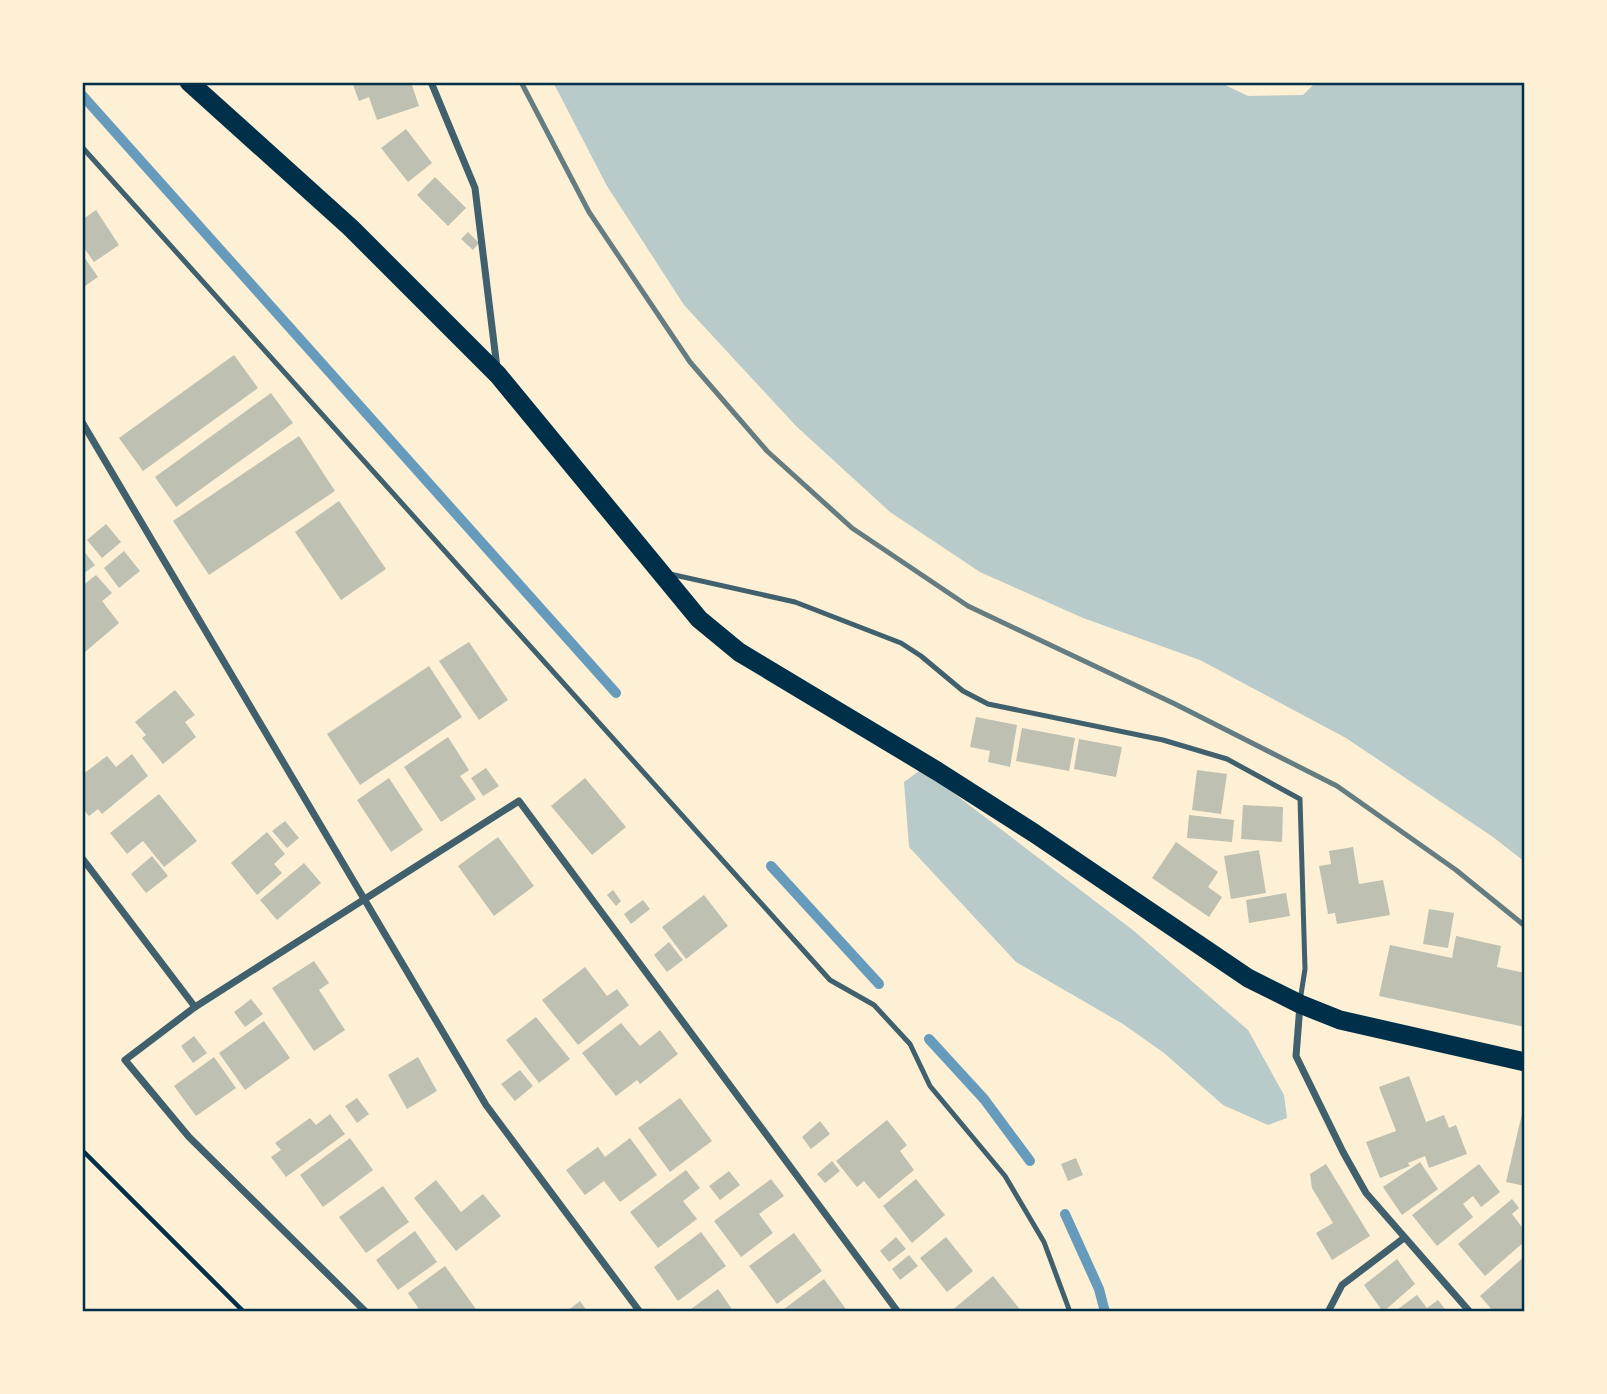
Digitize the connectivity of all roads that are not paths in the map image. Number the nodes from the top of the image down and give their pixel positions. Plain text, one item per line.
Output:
1 (189, 82) edge
2 (431, 82) edge
3 (82, 146) edge
4 (498, 375) junction
5 (82, 422) edge
6 (660, 572) junction
7 (82, 858) edge
8 (365, 899) junction
9 (1300, 1004) junction
10 (195, 1007) junction
11 (1525, 1062) edge
12 (1404, 1238) junction
13 (366, 1312) edge
14 (640, 1312) edge
15 (898, 1312) edge
16 (1070, 1312) edge
17 (1328, 1312) edge
18 (1470, 1312) edge

1 - 4 highway
2 - 4 street
3 - 16 lane
4 - 6 highway
5 - 8 street
6 - 9 highway
6 - 9 lane
7 - 10 street
8 - 10 street
8 - 14 street
8 - 15 street
9 - 11 highway
9 - 12 street
10 - 13 street
12 - 17 street
12 - 18 street

